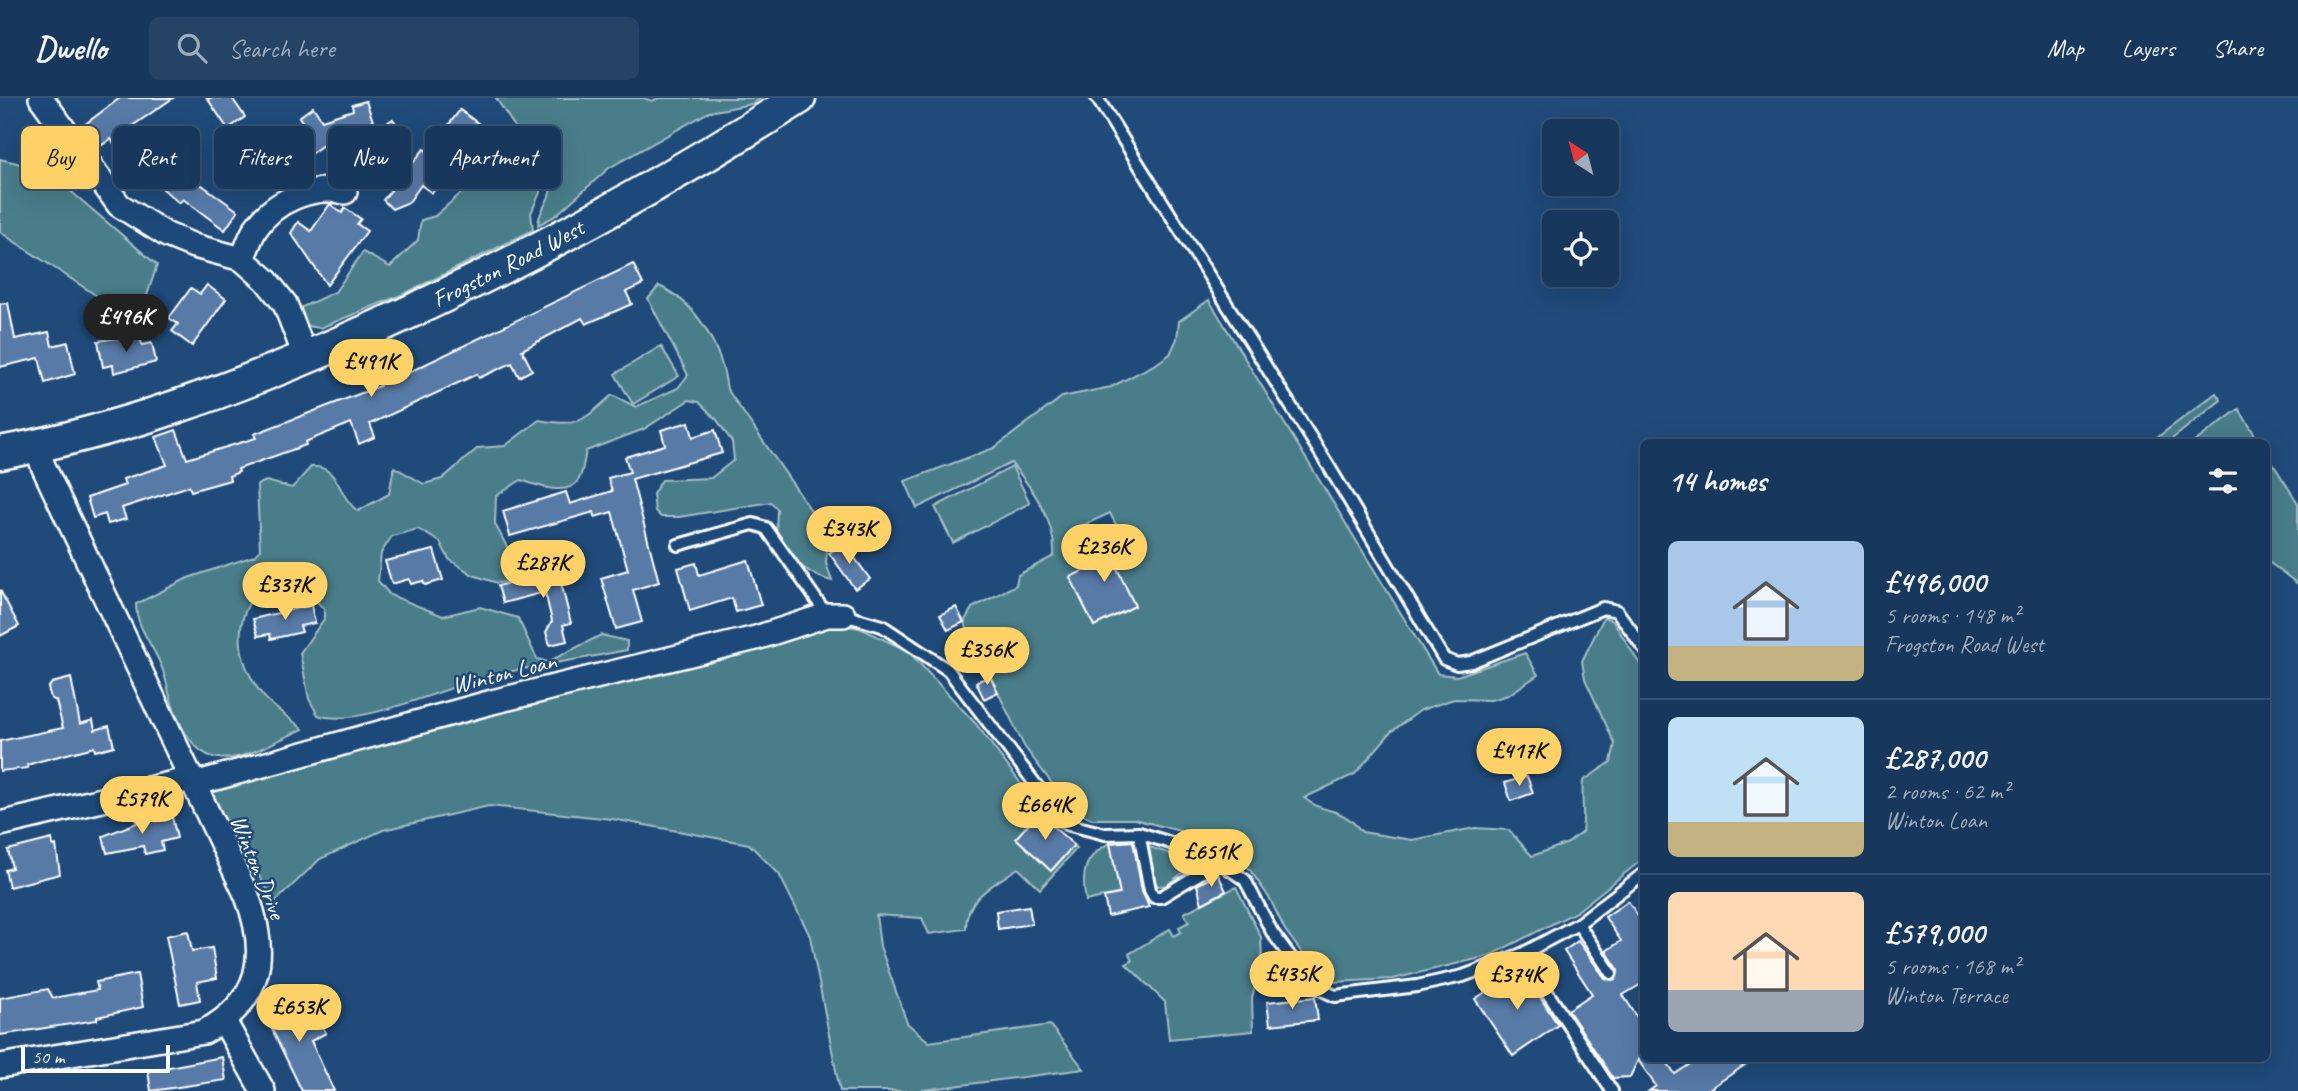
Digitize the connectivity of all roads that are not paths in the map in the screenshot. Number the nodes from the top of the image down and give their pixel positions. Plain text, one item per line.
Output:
1 (799, 98) edge
2 (1097, 98) edge
3 (52, 102) edge
4 (345, 192) dead end
5 (242, 259) junction
6 (306, 358) junction
7 (37, 446) junction
8 (0, 453) edge
9 (678, 545) dead end
10 (835, 615) junction
11 (1640, 643) edge
12 (192, 781) junction
13 (0, 824) edge
14 (1139, 833) junction
15 (1219, 862) junction
16 (1640, 876) edge
17 (1578, 924) junction
18 (1522, 954) junction
19 (1611, 973) dead end
20 (224, 1021) junction
21 (0, 1066) edge
22 (263, 1091) edge
23 (1612, 1091) edge

1 - 6 main road, Frogston Road West
2 - 11 lane
3 - 5 street
4 - 5 street
5 - 6 street
6 - 7 main road, Frogston Road West
7 - 8 main road, Frogston Road West
7 - 12 street, Winton Drive
9 - 10 lane
10 - 12 street, Winton Loan
10 - 14 lane
12 - 13 street, Winton Loan
12 - 20 street, Winton Drive
14 - 15 lane
14 - 15 lane
15 - 18 lane
16 - 17 lane
17 - 18 lane
17 - 19 lane
18 - 23 lane
20 - 21 street, Winton Drive
20 - 22 street

